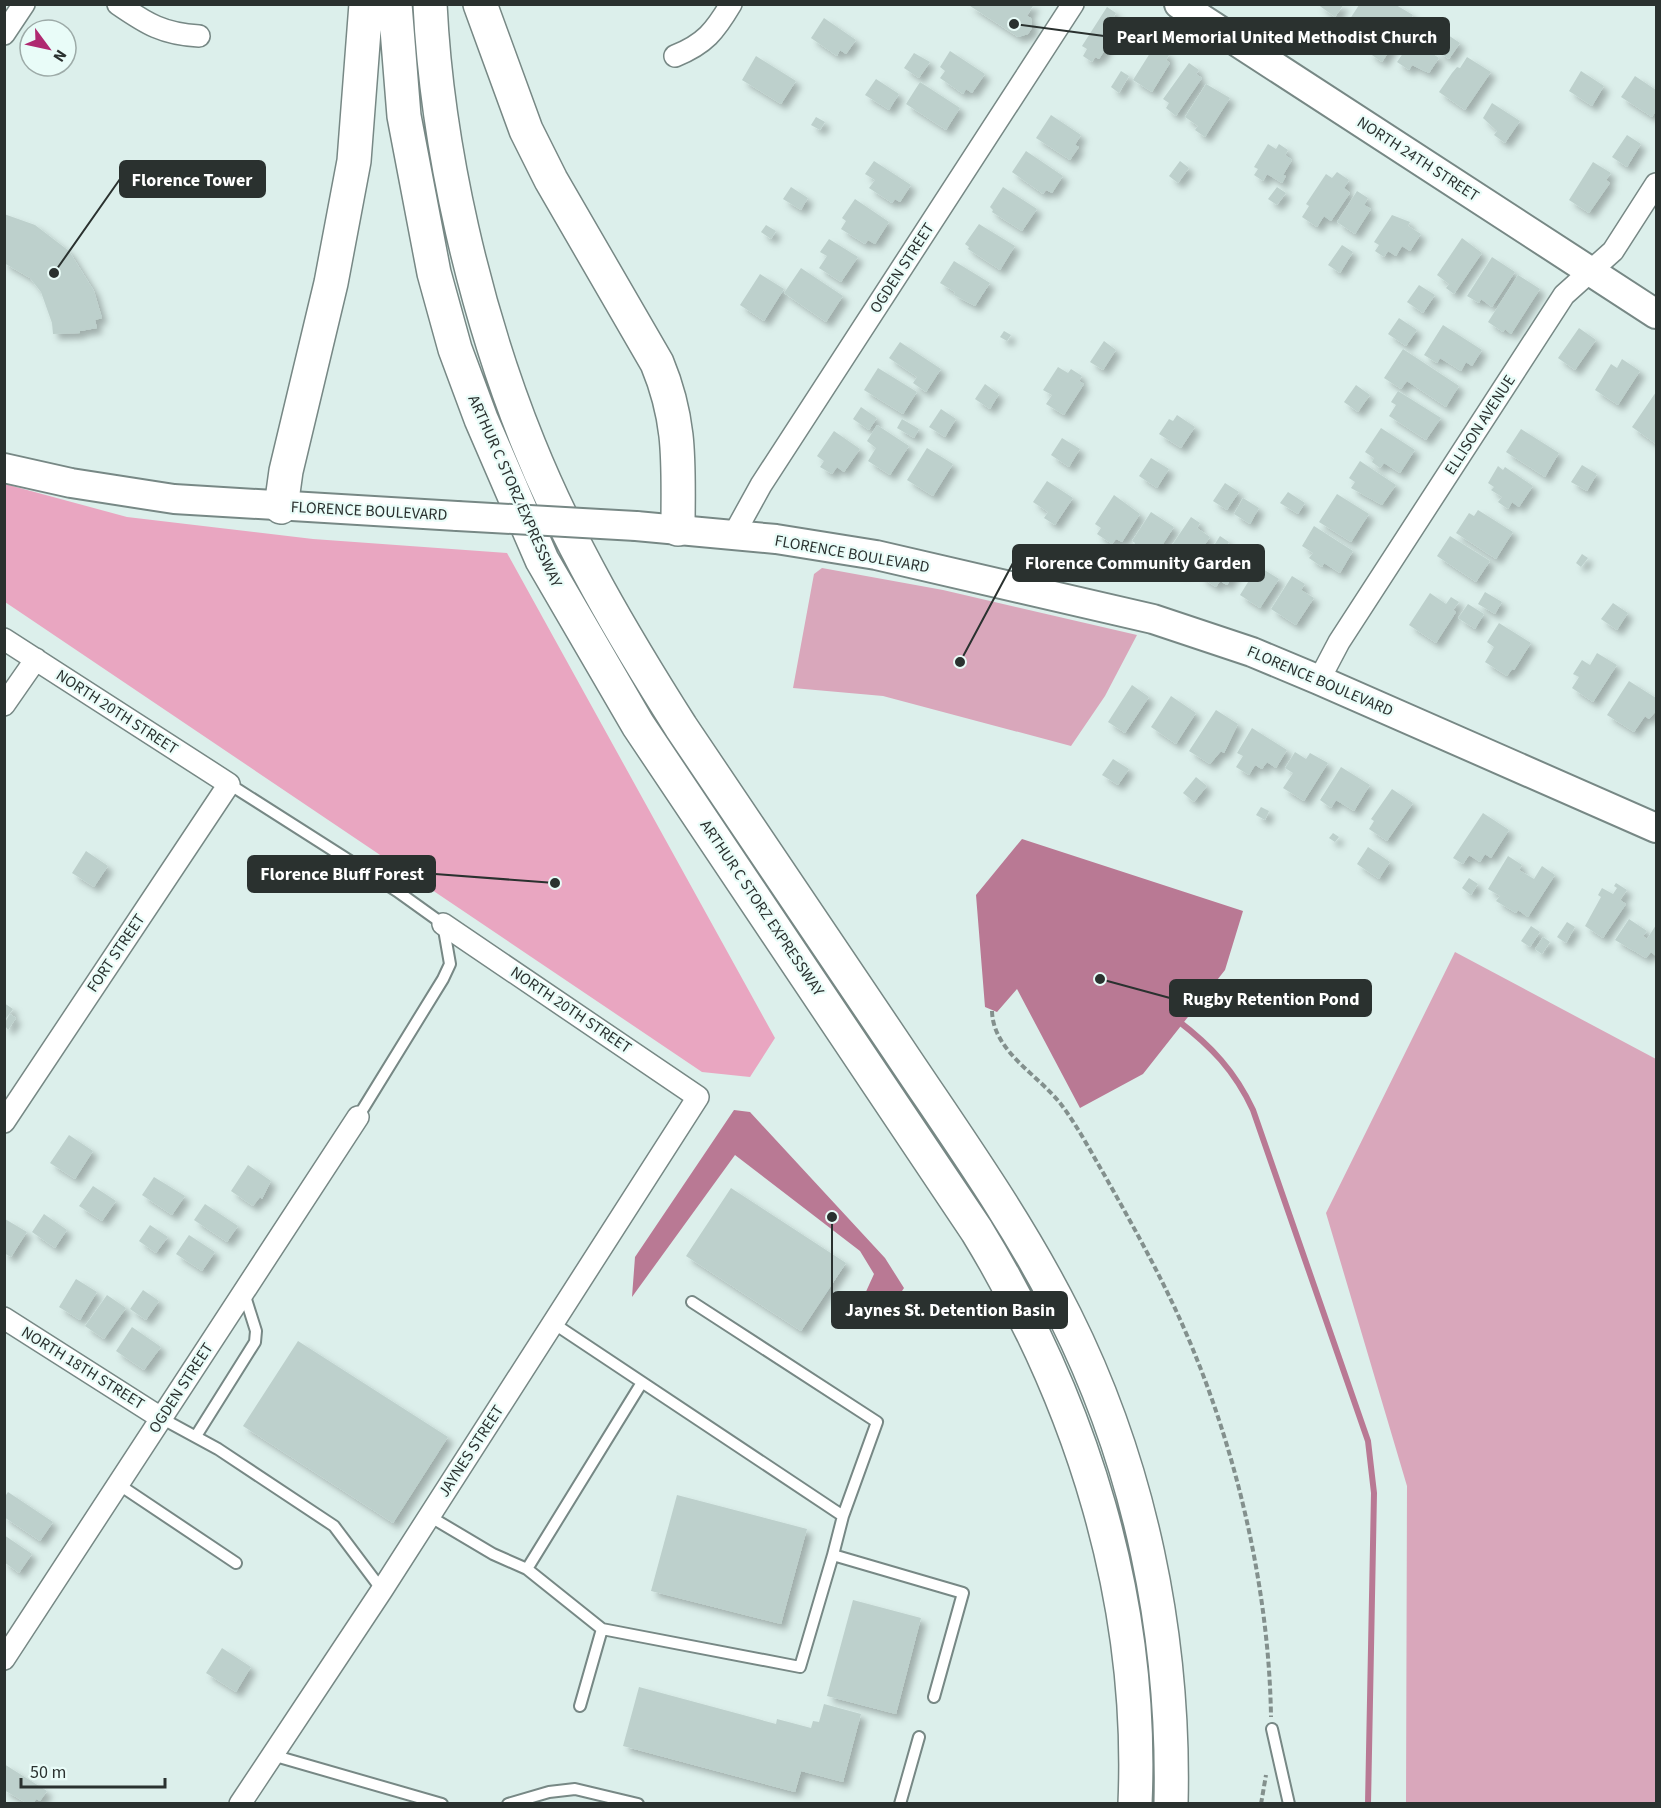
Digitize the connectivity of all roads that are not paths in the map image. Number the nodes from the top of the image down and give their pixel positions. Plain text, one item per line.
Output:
1 (24, 4) edge
2 (117, 4) edge
3 (366, 4) edge
4 (395, 4) edge
5 (430, 4) edge
6 (480, 4) edge
7 (732, 4) edge
8 (1073, 4) edge
9 (1179, 4) edge
10 (4, 34) edge
11 (199, 36) dead end
12 (675, 56) dead end
13 (1656, 184) edge
14 (1592, 272) junction
15 (1656, 314) edge
16 (4, 468) edge
17 (281, 507) junction
18 (678, 529) junction
19 (734, 534) junction
20 (4, 639) edge
21 (36, 659) junction
22 (1319, 680) junction
23 (4, 705) edge
24 (229, 784) junction
25 (1656, 828) edge
26 (443, 924) junction
27 (698, 1097) joint
28 (358, 1118) joint
29 (4, 1122) edge
30 (244, 1292) junction
31 (692, 1302) dead end
32 (4, 1318) edge
33 (553, 1323) junction
34 (641, 1384) junction
35 (161, 1418) junction
36 (196, 1437) junction
37 (118, 1484) junction
38 (843, 1515) junction
39 (429, 1516) junction
40 (833, 1554) junction
41 (236, 1563) dead end
42 (527, 1569) junction
43 (381, 1590) junction
44 (602, 1629) junction
45 (4, 1659) edge
46 (934, 1697) dead end
47 (580, 1706) dead end
48 (1272, 1729) road end
49 (919, 1737) dead end
50 (272, 1755) junction
51 (240, 1803) edge
52 (442, 1803) edge
53 (508, 1803) edge
54 (638, 1803) edge
55 (900, 1803) edge
56 (1135, 1803) edge
57 (1171, 1803) edge
58 (1289, 1803) edge

1 - 10 street
2 - 11 street
3 - 17 highway
4 - 56 highway, ARTHUR C STORZ EXPRESSWAY
5 - 57 highway, ARTHUR C STORZ EXPRESSWAY
6 - 18 highway
7 - 12 street
8 - 19 street, OGDEN STREET
9 - 14 street, NORTH 24TH STREET
13 - 14 street, ELLISON AVENUE
14 - 15 street, NORTH 24TH STREET
14 - 22 street, ELLISON AVENUE
16 - 17 street, FLORENCE BOULEVARD
17 - 18 street, FLORENCE BOULEVARD, bridge
18 - 19 street, FLORENCE BOULEVARD
19 - 22 street, FLORENCE BOULEVARD
20 - 21 street, NORTH 20TH STREET
21 - 23 street
21 - 24 street, NORTH 20TH STREET
22 - 25 street, FLORENCE BOULEVARD
24 - 26 lane
24 - 29 street, FORT STREET
26 - 27 street, NORTH 20TH STREET
26 - 28 lane
27 - 33 street, JAYNES STREET
28 - 30 street, OGDEN STREET
30 - 35 street, OGDEN STREET
30 - 36 lane
31 - 38 lane
32 - 35 street, NORTH 18TH STREET
33 - 34 lane
33 - 39 street, JAYNES STREET
34 - 38 lane
34 - 42 lane
35 - 36 lane
35 - 37 street, OGDEN STREET
36 - 43 lane
37 - 41 lane
37 - 45 street, OGDEN STREET
38 - 40 lane
39 - 42 lane
39 - 43 street, JAYNES STREET
40 - 44 lane
40 - 46 lane
42 - 44 lane
43 - 50 street, JAYNES STREET
44 - 47 lane
48 - 58 lane
49 - 55 lane
50 - 51 street, JAYNES STREET
50 - 52 lane
53 - 54 lane

